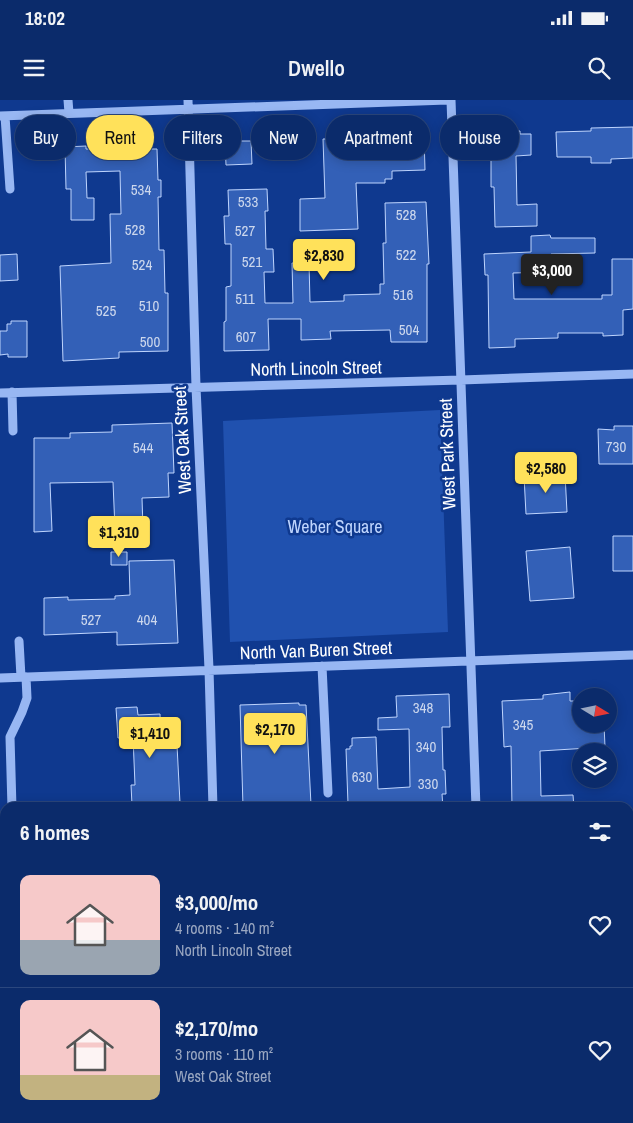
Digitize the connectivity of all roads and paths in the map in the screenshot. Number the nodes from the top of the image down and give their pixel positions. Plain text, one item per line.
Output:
1 (68, 100) edge
2 (447, 100) edge
3 (451, 100) edge
4 (189, 104) edge
5 (68, 113) junction
6 (3, 116) edge
7 (10, 189) dead end
8 (633, 374) edge
9 (461, 380) junction
10 (196, 387) junction
11 (12, 392) junction
12 (0, 393) edge
13 (13, 431) dead end
14 (19, 641) dead end
15 (633, 655) edge
16 (471, 661) junction
17 (322, 666) junction
18 (209, 669) junction
19 (24, 677) junction
20 (0, 678) edge
21 (328, 793) dead end
22 (12, 802) edge
23 (213, 802) edge
24 (476, 802) edge

1 - 5 street
2 - 4 street
3 - 9 street, West Park Street
4 - 5 street
4 - 10 street, West Oak Street
5 - 6 street
6 - 7 street
8 - 9 street, North Lincoln Street
9 - 10 street, North Lincoln Street
9 - 16 street, West Park Street
10 - 11 street, North Lincoln Street
10 - 18 street, West Oak Street
11 - 12 street, North Lincoln Street
11 - 13 street
14 - 19 street
15 - 16 street, North Van Buren Street
16 - 17 street, North Van Buren Street
16 - 24 street, West Park Street
17 - 18 street, North Van Buren Street
17 - 21 street
18 - 19 street, North Van Buren Street
18 - 23 street, West Oak Street
19 - 20 street, North Van Buren Street
19 - 22 street

